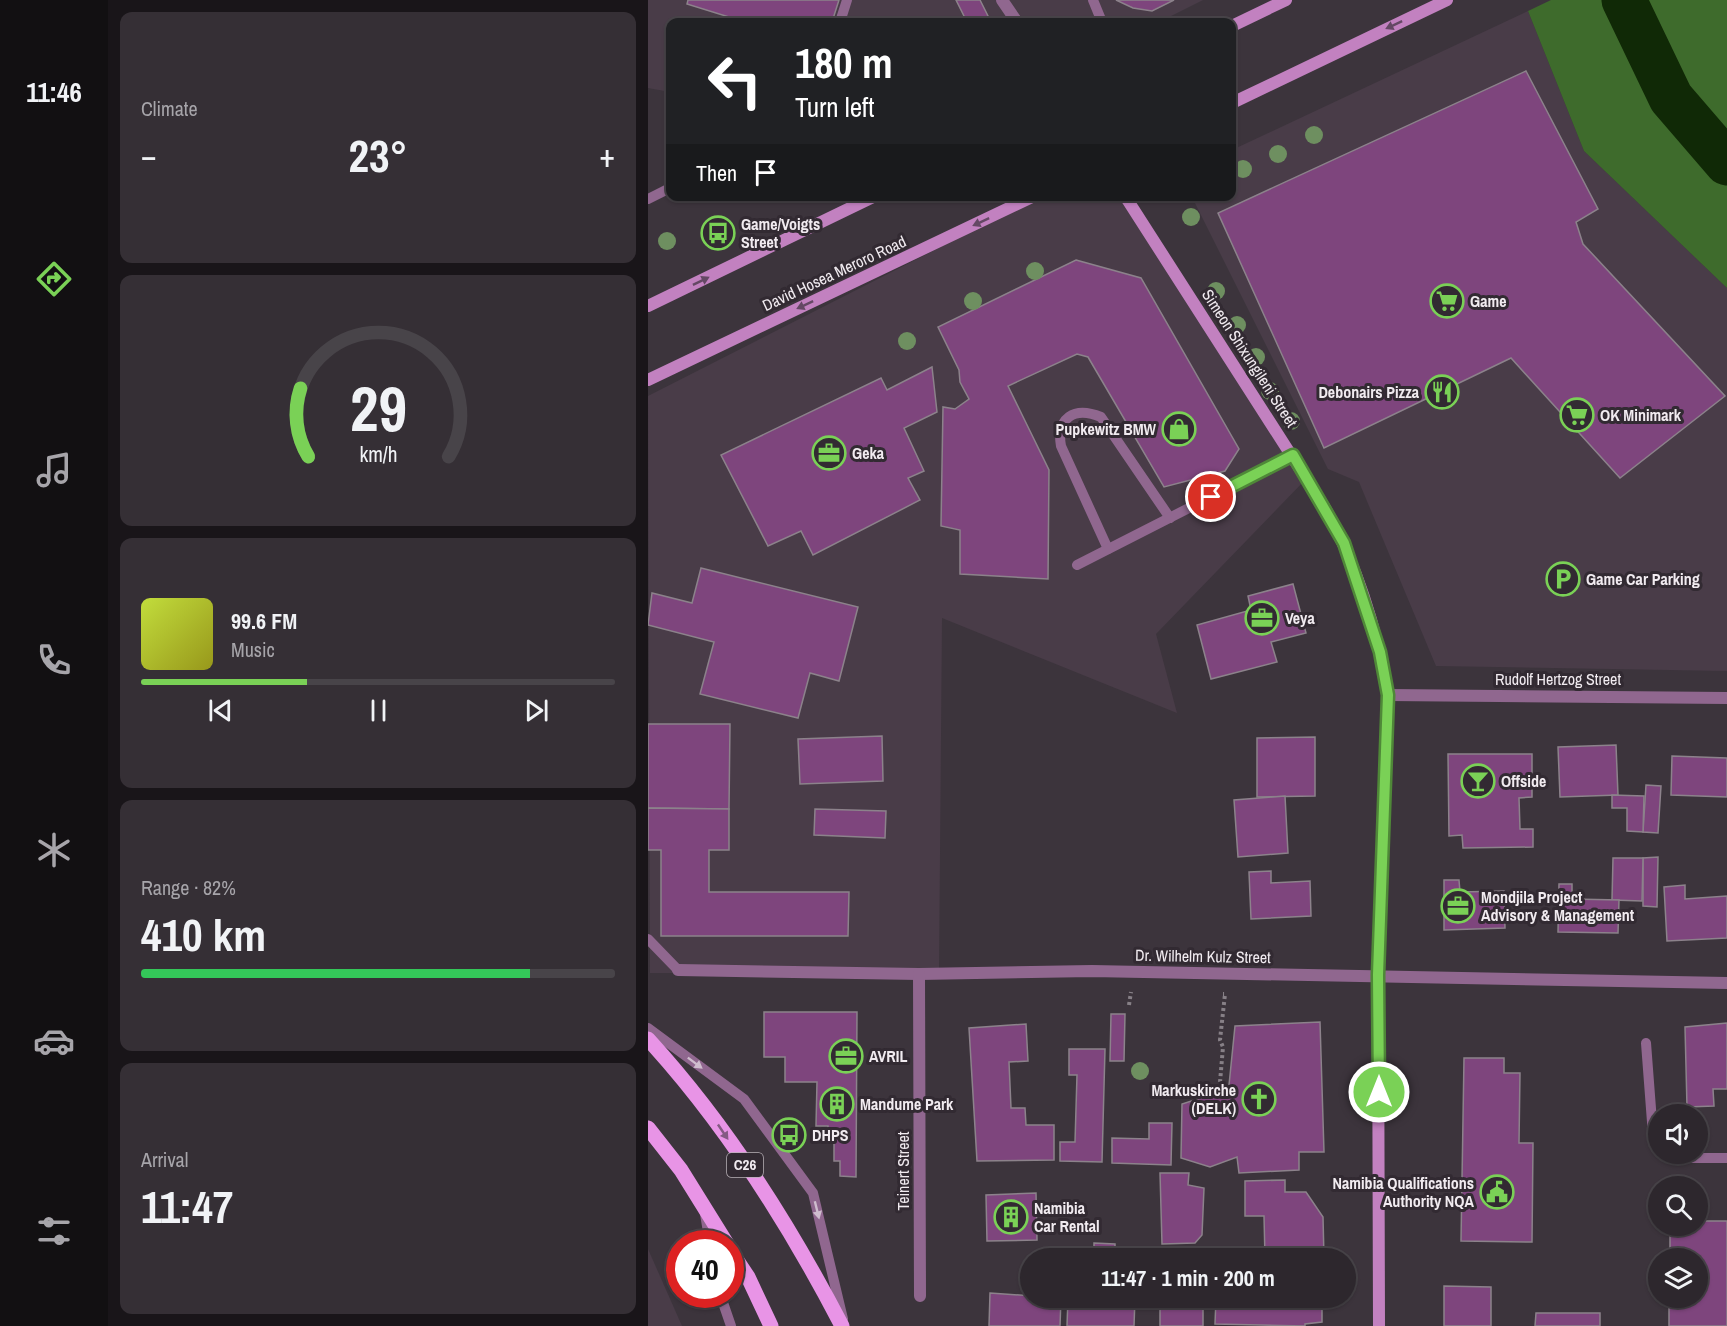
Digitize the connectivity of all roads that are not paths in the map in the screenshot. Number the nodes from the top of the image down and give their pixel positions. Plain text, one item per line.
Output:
1 (847, 0) edge
2 (1002, 0) edge
3 (1093, 0) edge
4 (1286, 0) edge
5 (1447, 0) edge
6 (1268, 4) edge
7 (841, 18) edge
8 (1014, 18) edge
9 (1100, 18) edge
10 (1236, 24) edge
11 (1236, 101) edge
12 (666, 190) edge
13 (648, 199) edge
14 (865, 201) edge
15 (1024, 201) edge
16 (1128, 201) edge
17 (648, 306) edge
18 (648, 380) edge
19 (1293, 455) junction
20 (1170, 518) junction
21 (1108, 549) junction
22 (1077, 565) dead end
23 (1388, 695) junction
24 (1727, 698) edge
25 (648, 939) edge
26 (678, 970) joint
27 (919, 974) junction
28 (1378, 975) junction
29 (1727, 983) edge
30 (648, 1028) edge
31 (648, 1039) edge
32 (1646, 1042) dead end
33 (1651, 1104) edge
34 (648, 1128) edge
35 (1708, 1158) edge
36 (1727, 1158) edge
37 (704, 1206) junction
38 (708, 1230) edge
39 (719, 1230) edge
40 (744, 1271) edge
41 (920, 1296) dead end
42 (725, 1308) edge
43 (731, 1326) edge
44 (771, 1326) edge
45 (843, 1326) edge
46 (1379, 1326) edge

1 - 7 lane
2 - 8 street
3 - 9 lane
4 - 6 street
5 -> 11 street
6 - 10 street
12 - 13 lane
17 -> 14 street
15 -> 18 street, David Hosea Meroro Road
16 - 19 street, Simeon Shixungileni Street
19 - 20 lane
19 - 23 street, Simeon Shixungileni Street
20 - 21 lane
20 - 21 lane
21 - 22 lane
23 - 24 street, Rudolf Hertzog Street
23 - 28 street, Simeon Shixungileni Street
25 - 26 lane
26 - 27 street, Dr. Wilhelm Kulz Street
27 - 28 street, Dr. Wilhelm Kulz Street
27 - 41 street, Teinert Street
28 - 29 street, Dr. Wilhelm Kulz Street
28 - 46 street, Simeon Shixungileni Street
30 -> 45 lane
31 -> 45 main road, C26
32 - 33 lane
34 - 37 main road
35 - 36 lane
37 - 38 lane
37 - 39 main road
40 - 44 main road
42 - 43 lane

